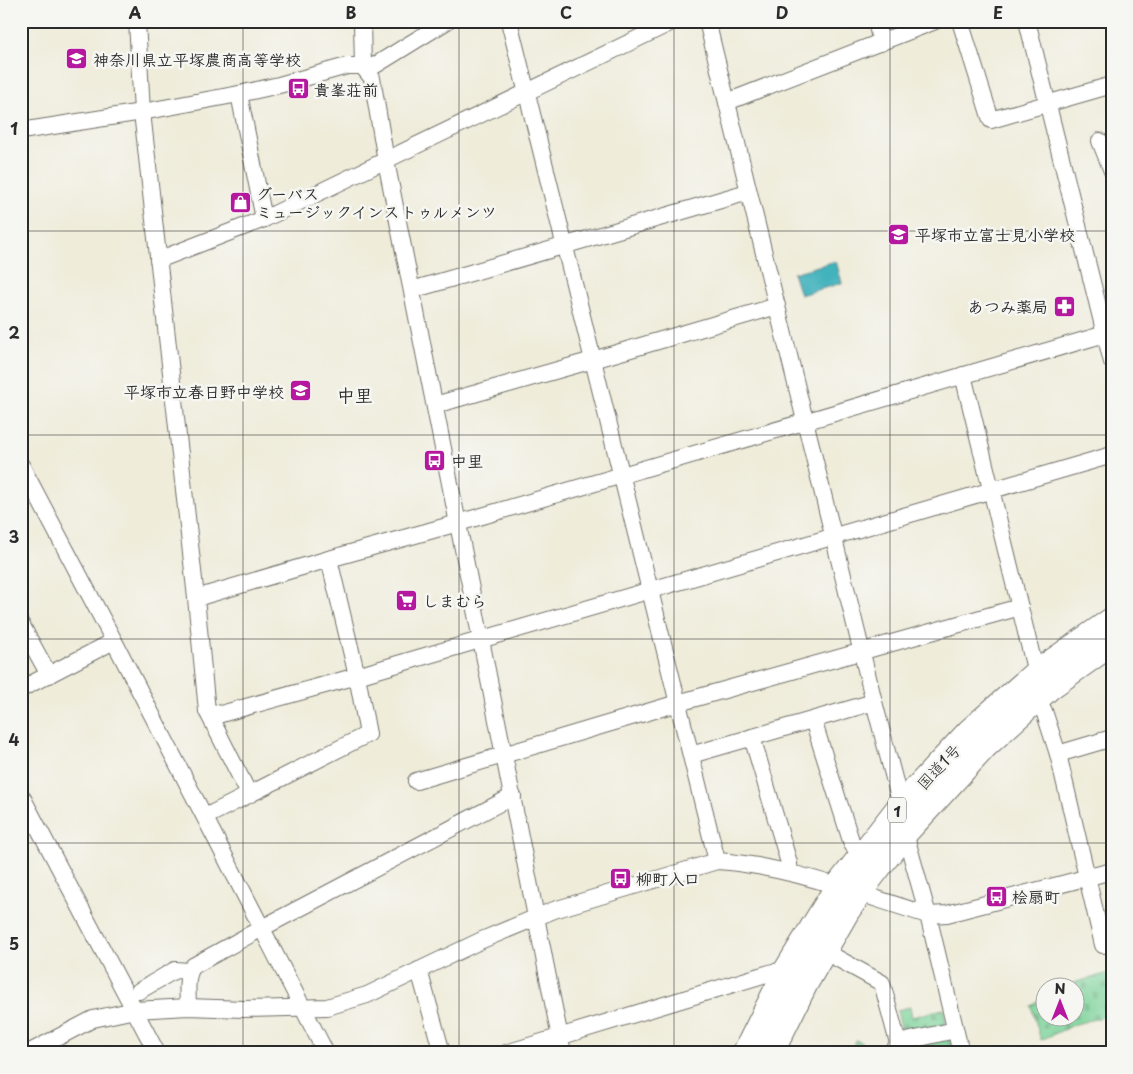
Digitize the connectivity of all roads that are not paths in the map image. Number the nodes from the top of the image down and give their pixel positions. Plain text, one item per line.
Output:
1 (137, 21) edge
2 (362, 21) edge
3 (447, 21) edge
4 (509, 21) edge
5 (674, 21) edge
6 (707, 21) edge
7 (876, 21) edge
8 (935, 21) edge
9 (960, 21) edge
10 (1027, 21) edge
11 (881, 43) junction
12 (363, 67) junction
13 (1112, 85) edge
14 (527, 93) junction
15 (239, 94) junction
16 (727, 102) junction
17 (1048, 103) junction
18 (142, 112) junction
19 (21, 132) edge
20 (1100, 141) dead end
21 (386, 161) junction
22 (1112, 171) edge
23 (748, 192) junction
24 (264, 219) junction
25 (565, 245) junction
26 (158, 260) junction
27 (412, 290) junction
28 (777, 306) junction
29 (1108, 333) edge
30 (593, 360) junction
31 (1112, 362) edge
32 (963, 375) junction
33 (435, 404) junction
34 (805, 421) junction
35 (1112, 455) edge
36 (21, 465) edge
37 (622, 475) junction
38 (27, 491) edge
39 (991, 491) junction
40 (458, 523) junction
41 (833, 536) junction
42 (330, 559) junction
43 (650, 590) junction
44 (196, 598) junction
45 (1020, 606) junction
46 (1112, 620) edge
47 (21, 624) edge
48 (482, 639) junction
49 (114, 641) junction
50 (1112, 643) edge
51 (861, 650) junction
52 (1036, 673) junction
53 (49, 675) junction
54 (357, 676) junction
55 (21, 689) edge
56 (1037, 699) junction
57 (874, 702) junction
58 (678, 703) junction
59 (207, 711) junction
60 (813, 720) junction
61 (752, 737) junction
62 (1112, 738) edge
63 (1058, 754) junction
64 (505, 755) junction
65 (691, 755) junction
66 (416, 781) dead end
67 (249, 794) junction
68 (21, 795) edge
69 (513, 796) junction
70 (901, 805) junction
71 (205, 817) junction
72 (906, 833) junction
73 (861, 856) junction
74 (717, 861) junction
75 (1112, 871) edge
76 (789, 872) junction
77 (1087, 877) junction
78 (849, 890) junction
79 (928, 915) junction
80 (536, 917) junction
81 (262, 928) junction
82 (1103, 945) dead end
83 (824, 951) junction
84 (419, 970) junction
85 (190, 971) junction
86 (786, 971) junction
87 (139, 991) dead end
88 (188, 1007) junction
89 (303, 1008) junction
90 (135, 1010) junction
91 (955, 1030) junction
92 (561, 1045) edge
93 (895, 1048) edge
94 (28, 1053) edge
95 (157, 1053) edge
96 (326, 1053) edge
97 (442, 1053) edge
98 (506, 1053) edge
99 (745, 1053) edge
100 (772, 1053) edge
101 (961, 1053) edge

1 - 18 street
2 - 12 street
3 - 12 street
4 - 14 street
5 - 14 street
6 - 16 street
7 - 11 street
8 - 11 street
9 - 17 street
10 - 17 street
11 - 16 street
12 - 15 street
12 - 21 street
13 - 17 street
14 - 21 street
14 - 25 street
15 - 18 street
15 - 24 street
16 - 23 street
17 - 29 street
18 - 19 street
18 - 26 street
20 - 22 street
21 - 24 street
21 - 27 street
23 - 25 street
23 - 28 street
24 - 26 street
25 - 27 street
25 - 30 street
26 - 44 street
27 - 33 street
28 - 30 street
28 - 34 street
29 - 31 street
29 - 32 street
30 - 33 street
30 - 37 street
32 - 34 street
32 - 39 street
33 - 40 street
34 - 37 street
34 - 41 street
35 - 39 street
36 - 38 street
37 - 40 street
37 - 43 street
38 - 49 street
39 - 41 street
39 - 45 street
40 - 42 street
40 - 48 street
41 - 43 street
41 - 51 street
42 - 44 street
42 - 54 street
43 - 48 street
43 - 58 street
44 - 59 street
45 - 51 street
45 - 52 street
46 - 52 highway, 国道1号 / 1
47 - 53 street
48 - 54 street
48 - 64 street
49 - 53 street
49 - 71 street
50 - 56 highway, 国道1号 / 1
51 - 57 street
51 - 58 street
52 - 70 highway, 国道1号 / 1
53 - 55 street
54 - 59 street
54 - 67 street
56 - 63 street
56 - 72 highway, 国道1号 / 1
57 - 60 street
57 - 70 street
58 - 64 street
58 - 65 street
59 - 67 street
60 - 61 street
60 - 73 street
61 - 65 street
61 - 76 street
62 - 63 street
63 - 77 street
64 - 66 street
64 - 69 street
65 - 74 street
67 - 71 street
68 - 90 street
69 - 80 street
69 - 81 street
70 - 73 highway, 国道1号 / 1
71 - 81 street
72 - 78 highway, 国道1号 / 1
72 - 79 street
73 - 78 highway, 国道1号 / 1
74 - 76 street
74 - 80 street
75 - 77 street
76 - 78 street
77 - 79 street
77 - 82 street
78 - 79 street
78 - 83 highway, 国道1号 / 1
78 - 86 highway, 国道1号 / 1
79 - 91 street
80 - 84 street
80 - 92 street
81 - 85 street
81 - 89 street
83 - 93 street
83 - 100 highway, 国道1号 / 1
84 - 89 street
84 - 97 street
85 - 87 street
85 - 88 street
86 - 92 street
86 - 99 highway, 国道1号 / 1
88 - 89 street
88 - 90 street
89 - 96 street
90 - 94 street
90 - 95 street
91 - 93 street
91 - 101 street
92 - 98 street

